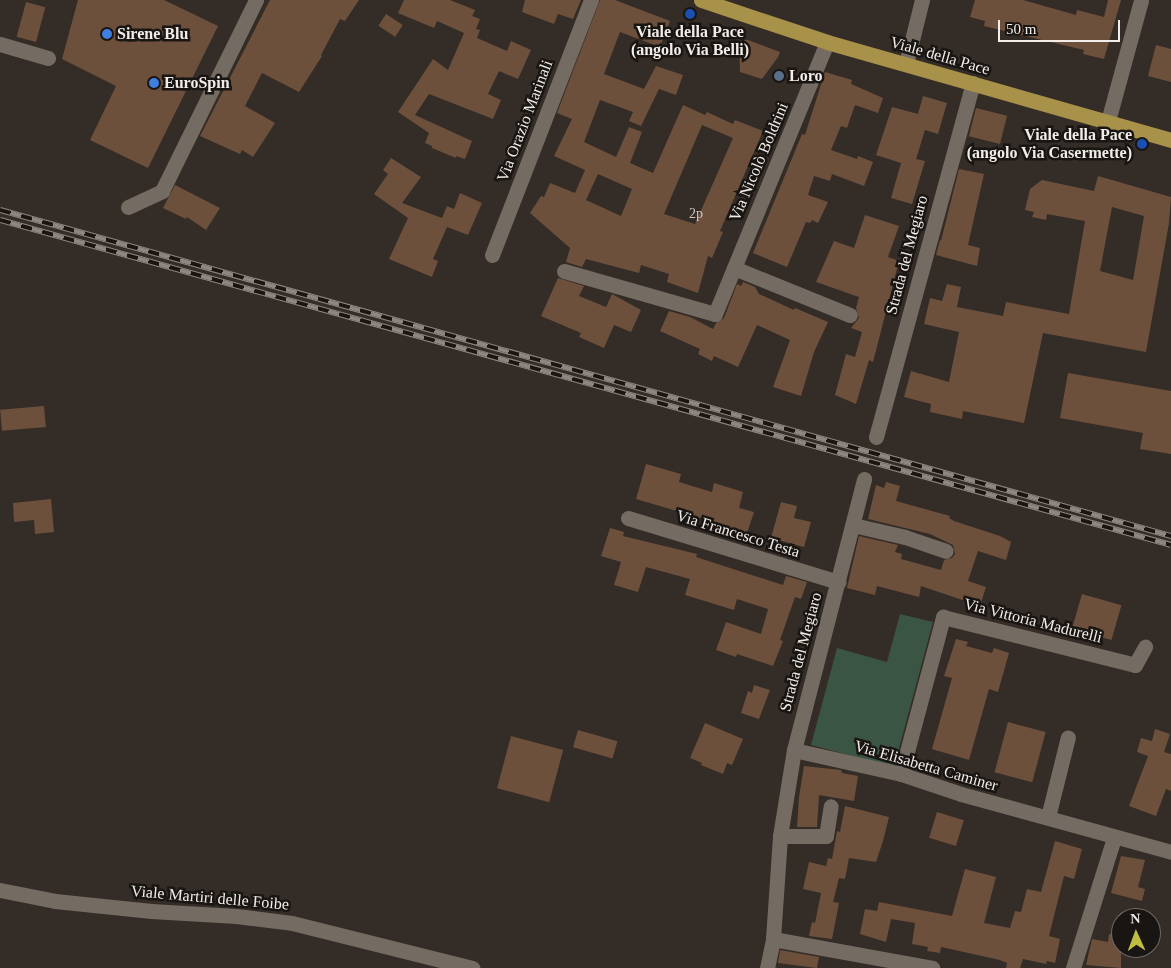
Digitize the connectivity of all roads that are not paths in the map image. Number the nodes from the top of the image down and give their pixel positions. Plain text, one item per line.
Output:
1 (256, 0) edge
2 (591, 0) edge
3 (701, 0) edge
4 (922, 0) edge
5 (1140, 0) edge
6 (827, 42) junction
7 (0, 44) edge
8 (48, 58) dead end
9 (906, 64) junction
10 (973, 83) junction
11 (1108, 121) junction
12 (1171, 140) edge
13 (128, 207) dead end
14 (492, 255) dead end
15 (734, 268) junction
16 (564, 271) dead end
17 (850, 315) dead end
18 (876, 437) dead end
19 (864, 479) dead end
20 (628, 518) dead end
21 (853, 525) junction
22 (946, 551) dead end
23 (838, 582) junction
24 (1144, 647) dead end
25 (1068, 737) dead end
26 (794, 750) junction
27 (901, 774) junction
28 (831, 806) dead end
29 (1048, 817) junction
30 (780, 836) junction
31 (1114, 838) junction
32 (1171, 852) edge
33 (0, 890) edge
34 (772, 939) junction
35 (472, 968) edge
36 (767, 968) edge
37 (932, 968) edge
38 (1074, 968) edge

1 - 13 street
2 - 14 street, Via Orazio Marinali
3 - 6 main road, Viale della Pace
4 - 9 street
5 - 11 street
6 - 9 main road, Viale della Pace
6 - 15 street, Via Nicolò Boldrini
7 - 8 street
9 - 10 main road, Viale della Pace
10 - 11 main road, Viale della Pace
10 - 18 street, Strada del Megiaro
11 - 12 main road, Viale della Pace
15 - 16 street, Via Nicolò Boldrini
15 - 17 street
19 - 21 street, Strada del Megiaro
20 - 23 street, Via Francesco Testa
21 - 22 street
21 - 23 street, Strada del Megiaro
23 - 26 street, Strada del Megiaro
24 - 27 street, Via Vittoria Madurelli
25 - 29 street
26 - 27 street, Via Elisabetta Caminer
26 - 30 street, Strada del Megiaro
27 - 29 street, Via Elisabetta Caminer
28 - 30 street
29 - 31 street, Via Elisabetta Caminer
30 - 34 street, Strada del Megiaro
31 - 32 street, Via Elisabetta Caminer
31 - 38 street
33 - 35 street, Viale Martiri delle Foibe
34 - 36 street, Strada del Megiaro
34 - 37 street

